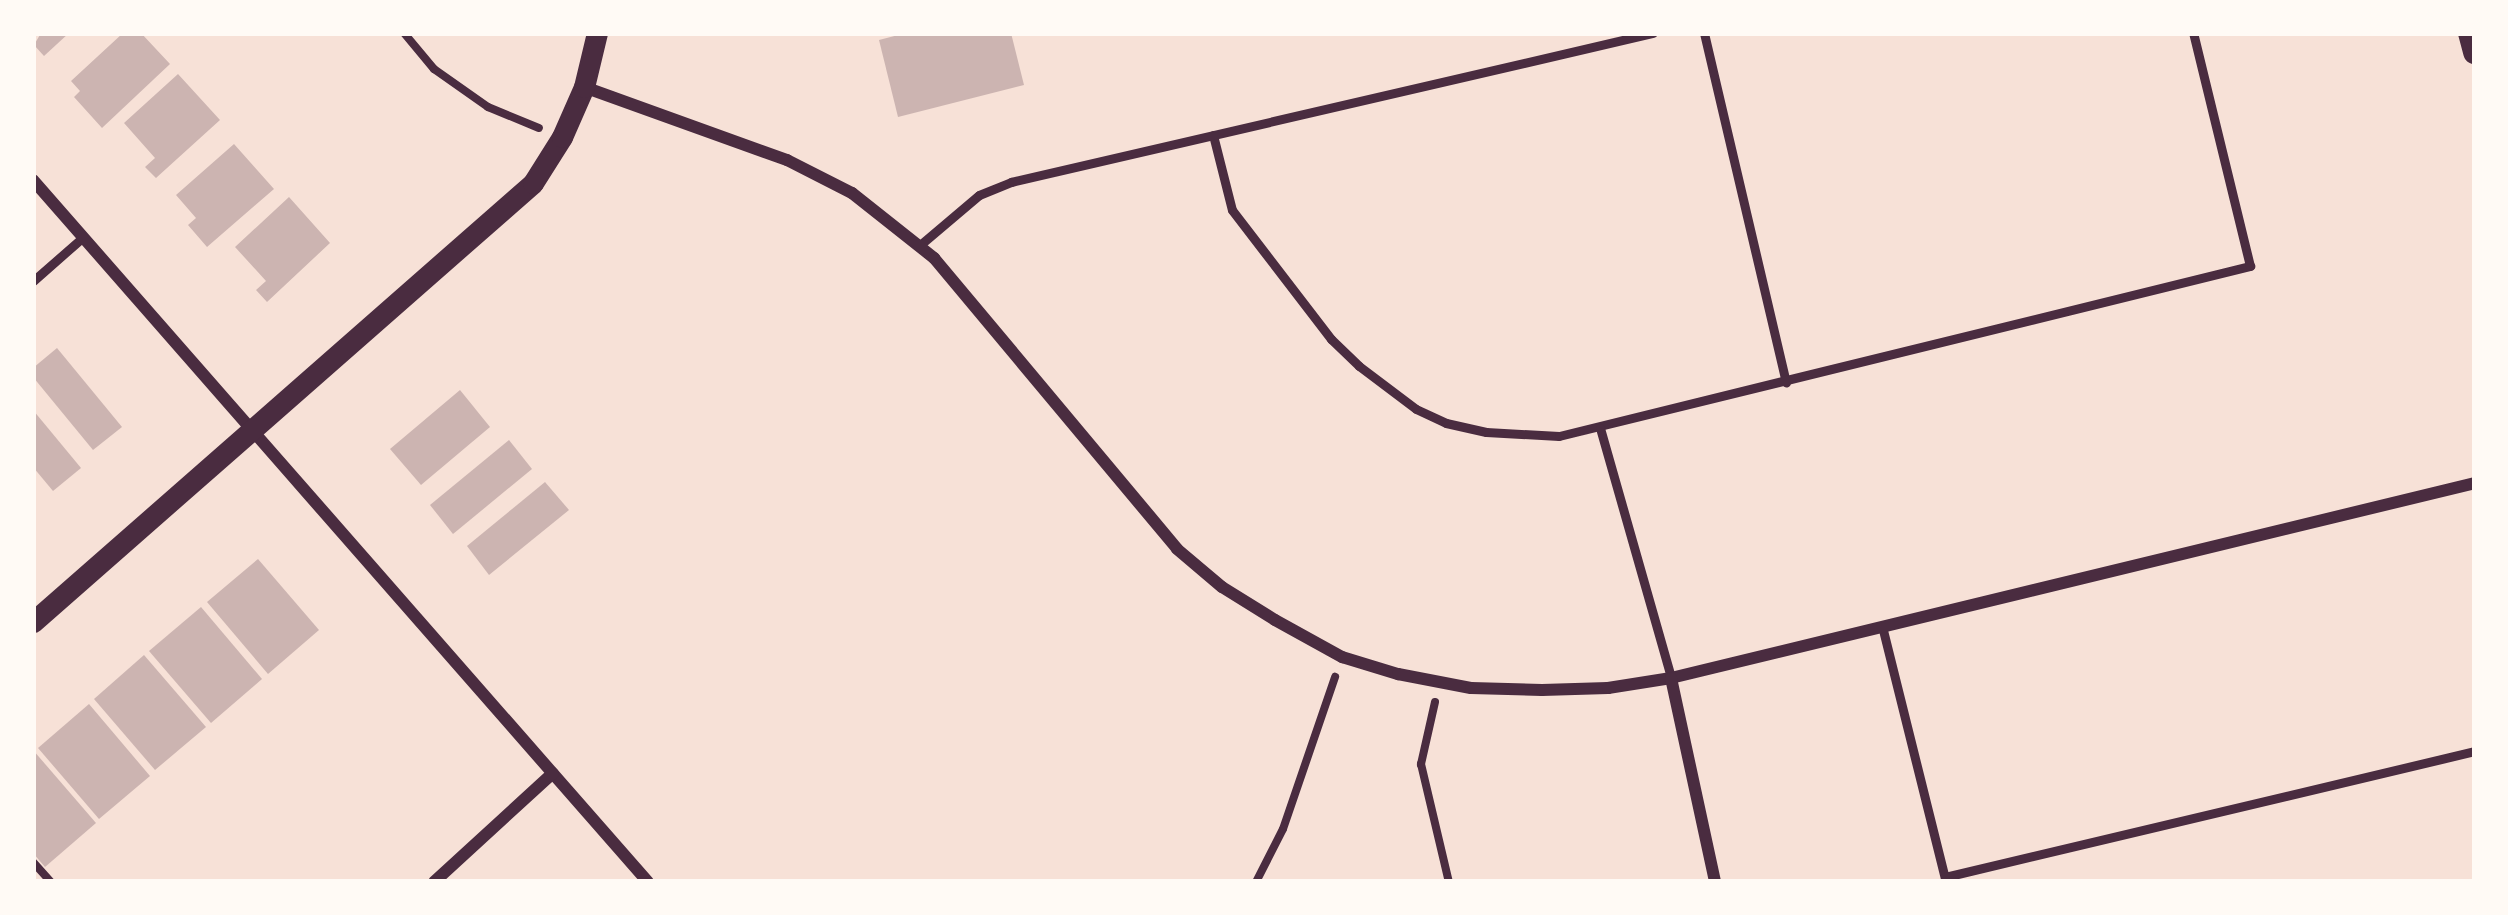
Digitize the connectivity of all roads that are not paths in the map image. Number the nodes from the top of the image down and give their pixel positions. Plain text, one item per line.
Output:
1 (597, 33) edge
2 (1653, 33) edge
3 (1704, 33) edge
4 (2193, 33) edge
5 (2470, 33) edge
6 (2475, 52) edge
7 (584, 87) junction
8 (1213, 136) junction
9 (33, 180) edge
10 (83, 237) junction
11 (920, 245) junction
12 (33, 281) edge
13 (1786, 382) junction
14 (250, 428) junction
15 (1600, 428) junction
16 (2475, 484) edge
17 (33, 622) edge
18 (1882, 626) junction
19 (1671, 678) junction
20 (2475, 751) edge
21 (553, 772) junction
22 (1945, 880) edge
23 (434, 882) edge
24 (648, 882) edge
25 (1715, 882) edge

1 - 7 street
2 - 8 lane
3 - 13 lane
4 - 13 lane
5 - 6 main road
7 - 11 street
7 - 14 street
8 - 11 lane
8 - 15 lane
9 - 10 street
10 - 12 lane
10 - 14 street
11 - 19 street
13 - 15 lane
14 - 17 street
14 - 21 street
15 - 19 lane
16 - 18 street
18 - 19 street
18 - 22 lane
19 - 25 street
20 - 22 lane
21 - 23 street
21 - 24 street

